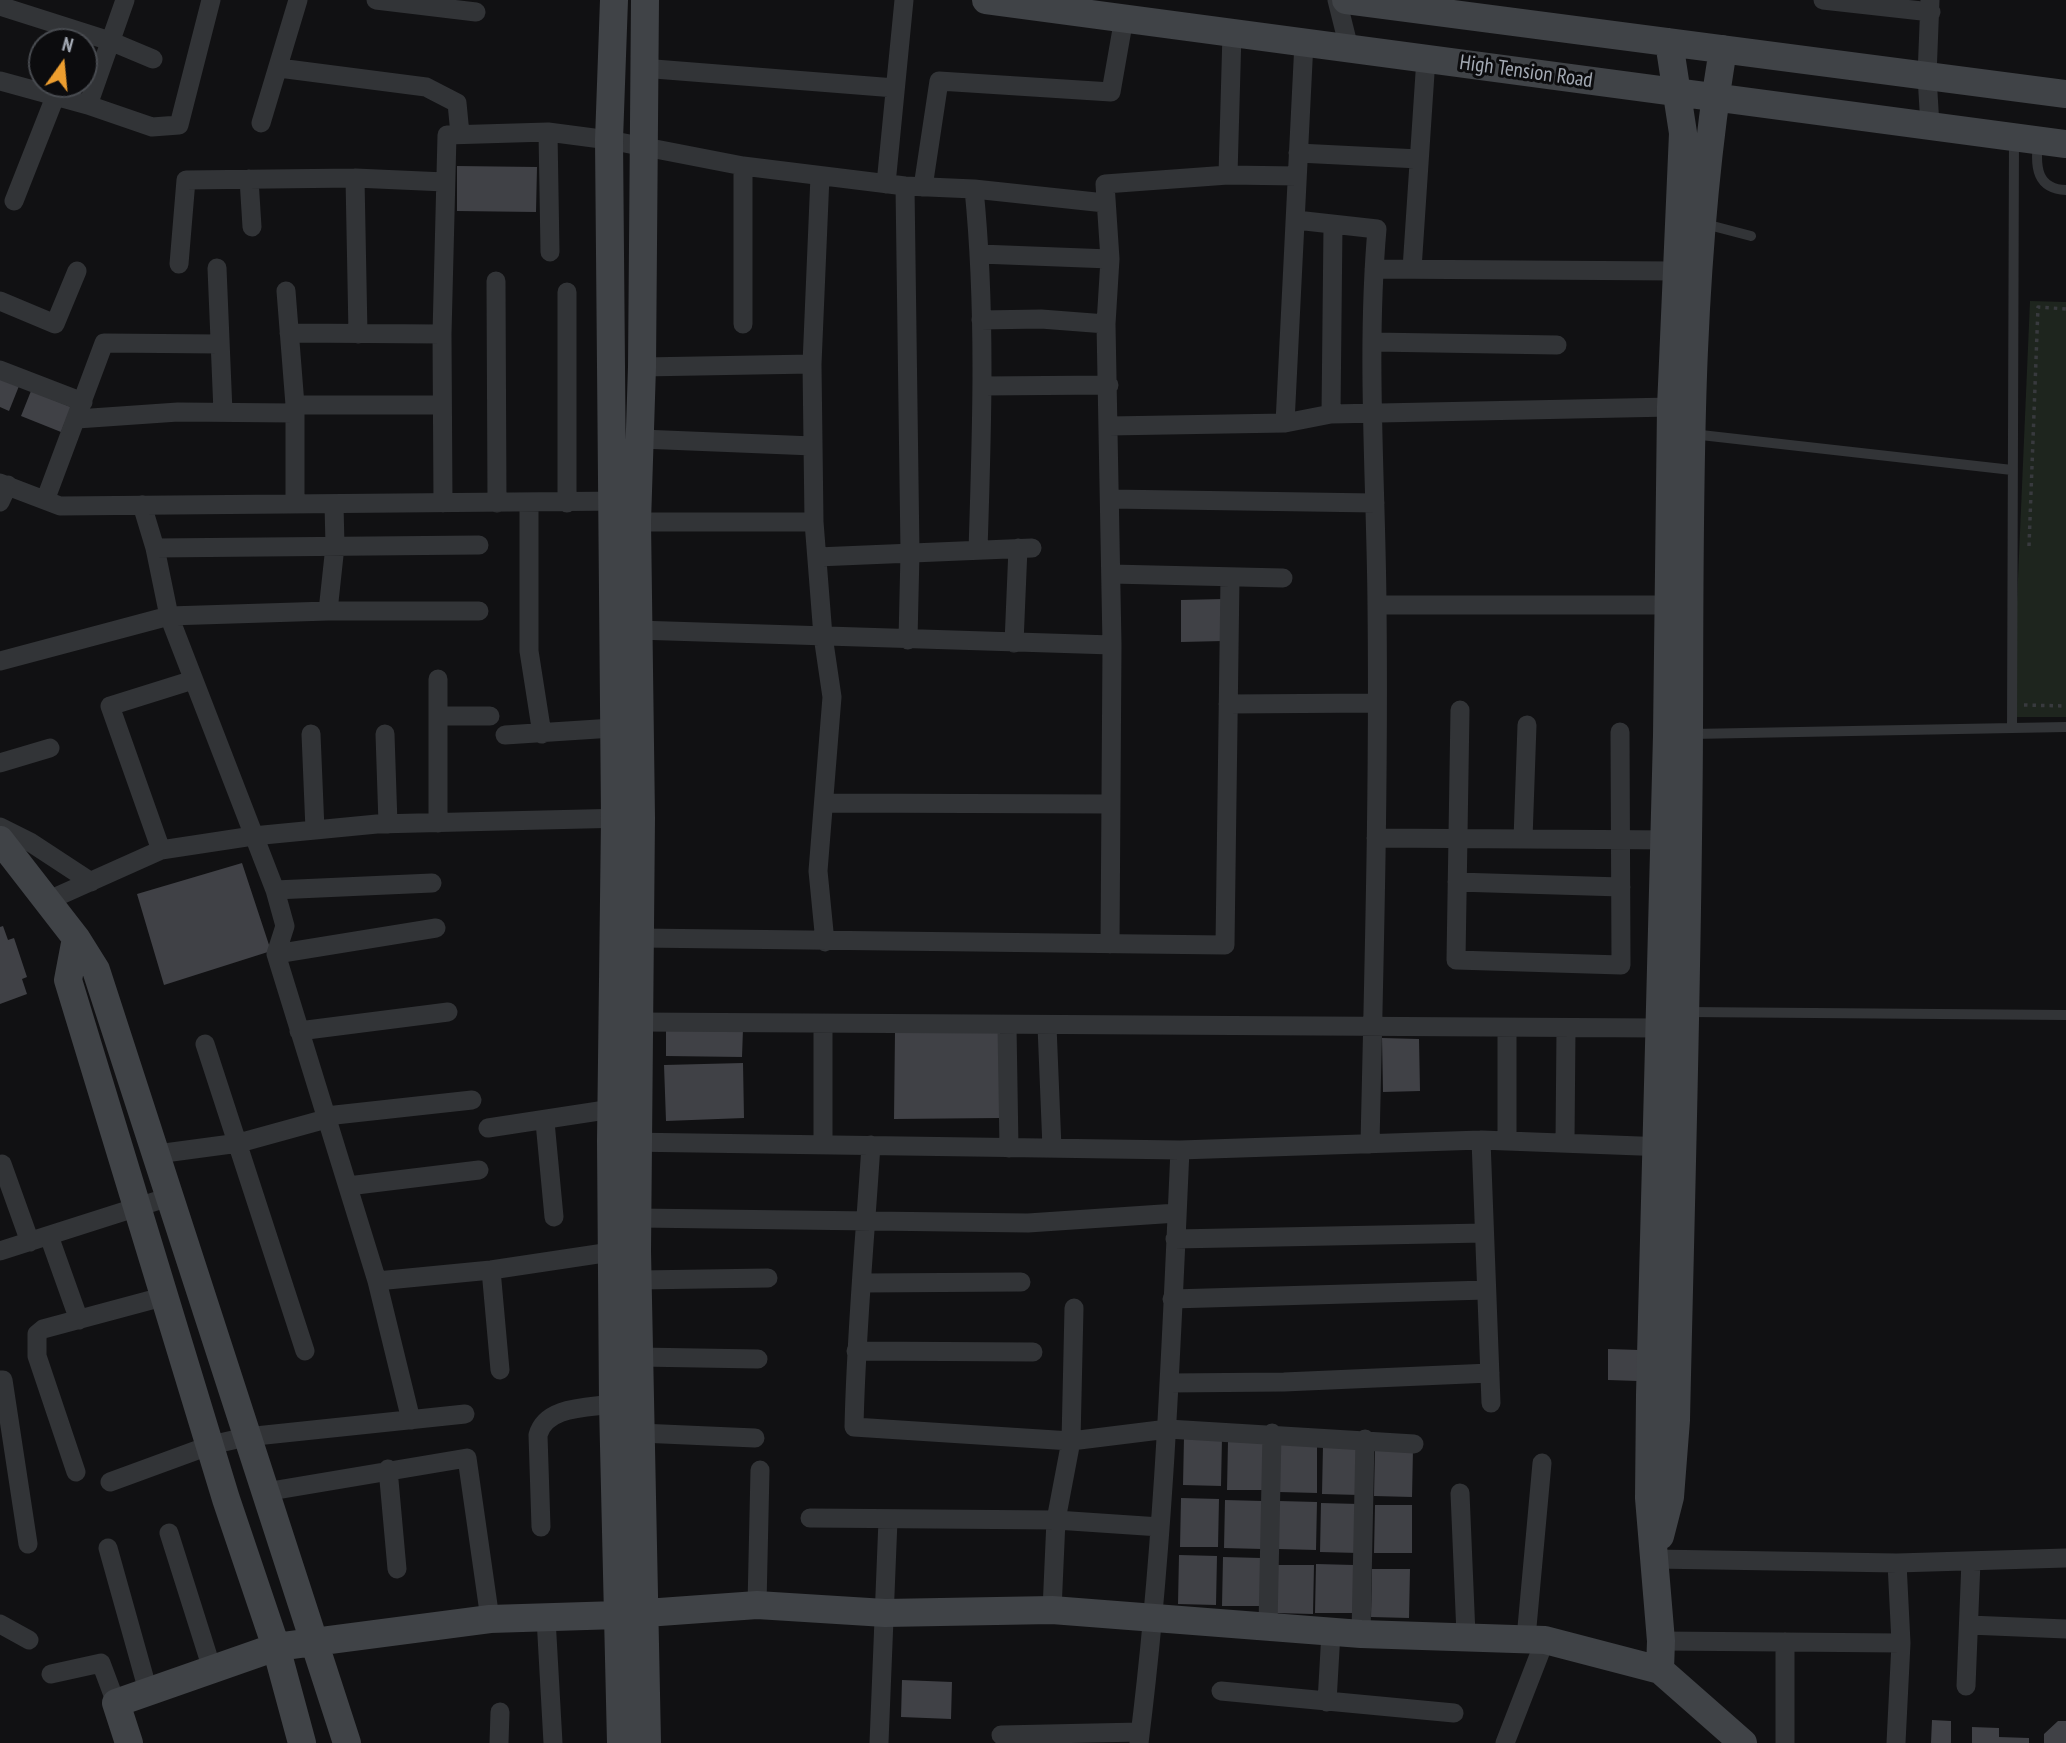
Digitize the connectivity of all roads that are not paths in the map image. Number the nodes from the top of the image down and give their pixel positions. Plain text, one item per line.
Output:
1 (125, 0) edge
2 (211, 0) edge
3 (298, 0) edge
4 (376, 0) edge
5 (614, 0) edge
6 (645, 0) edge
7 (904, 0) edge
8 (986, 0) edge
9 (1337, 0) edge
10 (1346, 0) edge
11 (1823, 0) edge
12 (0, 6) edge
13 (1930, 6) edge
14 (476, 12) dead end
15 (1124, 18) junction
16 (1232, 33) junction
17 (110, 41) junction
18 (1304, 42) junction
19 (1669, 42) junction
20 (1349, 48) junction
21 (1723, 49) junction
22 (1426, 58) junction
23 (153, 59) dead end
24 (279, 68) junction
25 (642, 68) junction
26 (1927, 76) junction
27 (0, 81) edge
28 (895, 88) junction
29 (28, 89) edge
30 (2066, 93) edge
31 (1678, 94) junction
32 (55, 98) edge
33 (59, 98) edge
34 (1715, 98) junction
35 (88, 105) junction
36 (261, 123) dead end
37 (1930, 126) junction
38 (548, 132) junction
39 (460, 134) junction
40 (2026, 138) junction
41 (609, 140) junction
42 (2066, 144) edge
43 (642, 149) junction
44 (1298, 153) junction
45 (1419, 159) junction
46 (743, 166) junction
47 (1228, 175) junction
48 (820, 176) junction
49 (1297, 176) junction
50 (355, 178) junction
51 (249, 179) junction
52 (444, 182) junction
53 (905, 186) junction
54 (974, 189) junction
55 (2066, 190) edge
56 (14, 201) dead end
57 (1105, 203) junction
58 (1296, 220) junction
59 (1690, 223) junction
60 (1333, 225) junction
61 (252, 227) dead end
62 (1751, 236) dead end
63 (550, 252) dead end
64 (980, 254) junction
65 (1110, 259) junction
66 (179, 264) dead end
67 (217, 268) dead end
68 (1374, 269) junction
69 (1412, 269) junction
70 (77, 271) dead end
71 (1676, 271) junction
72 (496, 281) dead end
73 (286, 291) dead end
74 (567, 292) dead end
75 (0, 300) edge
76 (981, 320) junction
77 (743, 324) dead end
78 (1106, 324) junction
79 (289, 333) junction
80 (358, 334) junction
81 (442, 334) junction
82 (1373, 342) junction
83 (219, 344) junction
84 (1557, 345) dead end
85 (812, 364) junction
86 (642, 366) junction
87 (0, 370) edge
88 (1109, 385) junction
89 (983, 386) junction
90 (442, 405) junction
91 (294, 409) junction
92 (80, 410) junction
93 (223, 412) junction
94 (1331, 414) junction
95 (1373, 414) junction
96 (1284, 424) junction
97 (1677, 424) junction
98 (1109, 426) junction
99 (641, 439) junction
100 (813, 446) junction
101 (2012, 470) junction
102 (3, 490) edge
103 (46, 498) junction
104 (1110, 499) junction
105 (443, 503) junction
106 (497, 503) junction
107 (529, 503) junction
108 (567, 503) junction
109 (1375, 503) junction
110 (295, 504) junction
111 (334, 504) junction
112 (142, 505) junction
113 (629, 508) junction
114 (814, 522) junction
115 (479, 545) dead end
116 (335, 546) junction
117 (155, 548) junction
118 (978, 550) junction
119 (910, 553) junction
120 (817, 557) junction
121 (1111, 574) junction
122 (1230, 577) junction
123 (1283, 578) dead end
124 (1678, 605) junction
125 (1377, 606) junction
126 (328, 611) junction
127 (480, 611) dead end
128 (169, 616) junction
129 (637, 630) junction
130 (823, 636) junction
131 (908, 640) junction
132 (1014, 643) junction
133 (1112, 645) junction
134 (0, 661) edge
135 (193, 680) junction
136 (438, 680) dead end
137 (1377, 703) junction
138 (1228, 704) junction
139 (1460, 710) dead end
140 (438, 716) junction
141 (490, 716) dead end
142 (1527, 725) dead end
143 (2012, 727) junction
144 (2066, 727) edge
145 (613, 728) junction
146 (1620, 732) dead end
147 (311, 734) dead end
148 (385, 734) dead end
149 (542, 734) junction
150 (1678, 734) junction
151 (505, 735) dead end
152 (50, 748) dead end
153 (0, 763) edge
154 (824, 803) junction
155 (1111, 804) junction
156 (628, 818) junction
157 (438, 823) junction
158 (388, 824) junction
159 (0, 827) edge
160 (314, 830) junction
161 (253, 835) junction
162 (1457, 836) junction
163 (1376, 838) junction
164 (1523, 839) junction
165 (0, 840) edge
166 (1619, 840) junction
167 (1675, 840) junction
168 (161, 850) junction
169 (91, 881) junction
170 (1457, 882) junction
171 (432, 883) dead end
172 (1622, 887) junction
173 (275, 890) junction
174 (47, 901) junction
175 (436, 929) dead end
176 (640, 937) junction
177 (76, 938) junction
178 (825, 942) junction
179 (1110, 944) junction
180 (276, 954) junction
181 (448, 1012) dead end
182 (2066, 1015) edge
183 (1667, 1018) junction
184 (637, 1022) junction
185 (823, 1025) junction
186 (1007, 1026) junction
187 (1046, 1026) junction
188 (1373, 1028) junction
189 (1507, 1028) junction
190 (1566, 1028) junction
191 (299, 1031) junction
192 (205, 1044) dead end
193 (472, 1100) dead end
194 (611, 1109) junction
195 (326, 1117) junction
196 (545, 1122) junction
197 (488, 1128) dead end
198 (1481, 1140) junction
199 (1507, 1140) junction
200 (624, 1142) junction
201 (1565, 1142) junction
202 (239, 1143) junction
203 (823, 1144) junction
204 (1370, 1144) junction
205 (871, 1145) junction
206 (1669, 1147) junction
207 (1009, 1148) junction
208 (1052, 1148) junction
209 (1180, 1150) junction
210 (157, 1154) junction
211 (1, 1162) edge
212 (479, 1170) dead end
213 (348, 1185) junction
214 (169, 1197) junction
215 (139, 1207) junction
216 (1177, 1213) junction
217 (554, 1217) dead end
218 (638, 1218) junction
219 (866, 1221) junction
220 (1484, 1233) junction
221 (39, 1239) junction
222 (1175, 1240) junction
223 (0, 1251) edge
224 (611, 1252) junction
225 (491, 1270) junction
226 (768, 1278) dead end
227 (640, 1280) junction
228 (377, 1281) junction
229 (1021, 1282) dead end
230 (864, 1283) junction
231 (1486, 1290) junction
232 (166, 1296) junction
233 (1172, 1299) junction
234 (1074, 1308) dead end
235 (79, 1320) junction
236 (304, 1351) dead end
237 (856, 1351) junction
238 (1033, 1352) dead end
239 (639, 1357) junction
240 (758, 1359) dead end
241 (499, 1370) dead end
242 (1490, 1373) junction
243 (0, 1380) edge
244 (1169, 1383) junction
245 (1491, 1403) dead end
246 (613, 1404) junction
247 (465, 1414) dead end
248 (411, 1420) junction
249 (1168, 1429) junction
250 (640, 1433) junction
251 (1272, 1433) junction
252 (246, 1437) junction
253 (755, 1438) dead end
254 (1365, 1439) junction
255 (1071, 1441) junction
256 (1414, 1444) dead end
257 (211, 1445) junction
258 (1542, 1463) dead end
259 (8, 1464) edge
260 (388, 1469) junction
261 (760, 1470) dead end
262 (76, 1472) dead end
263 (110, 1482) dead end
264 (265, 1492) junction
265 (1460, 1493) dead end
266 (810, 1518) dead end
267 (888, 1520) junction
268 (1056, 1520) junction
269 (541, 1527) dead end
270 (1160, 1527) junction
271 (169, 1534) dead end
272 (27, 1544) dead end
273 (108, 1548) dead end
274 (2066, 1558) edge
275 (1654, 1559) junction
276 (1971, 1561) junction
277 (1897, 1563) junction
278 (397, 1569) dead end
279 (757, 1605) junction
280 (1052, 1611) junction
281 (884, 1613) junction
282 (631, 1614) junction
283 (1155, 1617) junction
284 (546, 1618) junction
285 (490, 1619) junction
286 (0, 1624) edge
287 (1969, 1625) junction
288 (1268, 1626) junction
289 (2066, 1629) edge
290 (1331, 1632) junction
291 (1361, 1634) junction
292 (1466, 1635) junction
293 (1535, 1639) junction
294 (29, 1640) dead end
295 (314, 1640) junction
296 (1661, 1641) junction
297 (1785, 1642) junction
298 (1901, 1643) junction
299 (276, 1647) junction
300 (212, 1669) junction
301 (1660, 1670) junction
302 (51, 1674) dead end
303 (1966, 1686) dead end
304 (1221, 1691) dead end
305 (148, 1692) junction
306 (1326, 1702) junction
307 (116, 1703) junction
308 (500, 1712) dead end
309 (1454, 1713) dead end
310 (1001, 1735) dead end
311 (1139, 1737) edge
312 (129, 1743) edge
313 (302, 1743) edge
314 (347, 1743) edge
315 (499, 1743) edge
316 (553, 1743) edge
317 (621, 1743) edge
318 (647, 1743) edge
319 (879, 1743) edge
320 (1505, 1743) edge
321 (1743, 1743) edge
322 (1785, 1743) edge
323 (1896, 1743) edge

1 - 17 street
2 - 35 street
3 - 24 street
4 - 14 street
5 - 41 street
6 - 25 street
7 - 28 street
8 - 15 street, High Tension Road
9 - 20 street
10 - 19 street
11 - 13 street
12 - 17 street
13 - 26 street
15 - 16 street, High Tension Road
15 - 53 street
16 - 18 street, High Tension Road
16 - 47 street
17 - 23 street
17 - 35 street
18 - 20 street, High Tension Road
18 - 44 street
19 - 21 street
19 - 31 street
20 - 22 street, High Tension Road
21 - 26 street
21 - 34 street
22 - 31 street, High Tension Road
22 - 45 street
24 - 36 street
24 - 39 street
25 - 28 street
25 - 43 street
26 - 30 street
26 - 37 street
27 - 29 street
28 - 53 street
31 - 34 street, High Tension Road
31 - 59 street
32 - 56 street
33 - 35 street
34 - 37 street, High Tension Road
34 - 59 street
37 - 40 street, High Tension Road
38 - 39 street
38 - 41 street
38 - 63 street
39 - 52 street
40 - 42 street, High Tension Road
40 - 55 lane
40 - 101 lane
41 - 43 street
41 - 113 street
43 - 46 street
43 - 86 street
44 - 45 street
44 - 49 street
45 - 69 street
46 - 48 street
46 - 77 street
47 - 49 street
47 - 57 street
48 - 53 street
48 - 85 street
49 - 58 street
50 - 51 street
50 - 52 street
50 - 80 street
51 - 61 street
51 - 66 street
52 - 81 street
53 - 54 street
53 - 119 street
54 - 57 street
54 - 64 street
57 - 65 street
58 - 60 street
58 - 96 street
59 - 62 lane
59 - 71 street
59 - 97 street
60 - 68 street
60 - 94 street
64 - 65 street
64 - 76 street
65 - 78 street
67 - 83 street
68 - 69 street
68 - 82 street
69 - 71 street
70 - 75 street
71 - 97 street
72 - 106 street
73 - 79 street
74 - 108 street
76 - 78 street
76 - 89 street
78 - 88 street
79 - 80 street
79 - 91 street
80 - 81 street
81 - 90 street
82 - 84 street
82 - 95 street
83 - 92 street
83 - 93 street
85 - 86 street
85 - 100 street
86 - 99 street
87 - 92 street
88 - 89 street
88 - 98 street
89 - 118 street
90 - 91 street
90 - 105 street
91 - 93 street
91 - 110 street
92 - 93 street
92 - 103 street
94 - 95 street
94 - 96 street
95 - 97 street
95 - 109 street
96 - 98 street
97 - 101 lane
97 - 124 street
98 - 104 street
99 - 100 street
99 - 113 street
100 - 114 street
101 - 143 lane
102 - 103 street
103 - 112 street
104 - 109 street
104 - 121 street
105 - 106 street
105 - 111 street
106 - 107 street
107 - 108 street
107 - 149 street
108 - 113 street
109 - 125 street
110 - 111 street
110 - 112 street
111 - 116 street
112 - 117 street
113 - 114 street
113 - 129 street
113 - 145 street
114 - 120 street
115 - 116 street
116 - 117 street
116 - 126 street
117 - 128 street
118 - 119 street
118 - 132 street
119 - 120 street
119 - 131 street
120 - 130 street
121 - 122 street
121 - 133 street
122 - 123 street
122 - 138 street
124 - 125 street
124 - 150 street
125 - 137 street
126 - 127 street
126 - 128 street
128 - 134 street
128 - 135 street
129 - 130 street
129 - 156 street
130 - 131 street
130 - 154 street
131 - 132 street
132 - 133 street
133 - 155 street
135 - 161 street
135 - 168 street
136 - 140 street
137 - 138 street
137 - 163 street
138 - 179 street
139 - 162 street
140 - 141 street
140 - 157 street
142 - 164 street
143 - 144 lane
143 - 150 lane
145 - 149 street
145 - 156 street
146 - 166 street
147 - 160 street
148 - 158 street
149 - 151 street
150 - 167 street
152 - 153 street
154 - 155 street
154 - 178 street
155 - 179 street
156 - 157 street
156 - 176 street
156 - 194 street
157 - 158 street
158 - 160 street
159 - 169 street
160 - 161 street
161 - 168 street
161 - 173 street
162 - 163 street
162 - 164 street
162 - 170 street
163 - 188 street
164 - 166 street
165 - 174 street
166 - 167 street
166 - 172 street
167 - 183 street
168 - 169 street
169 - 174 street
170 - 172 street
170 - 172 street
171 - 173 street
173 - 180 street
174 - 177 street
175 - 180 street
176 - 178 street
176 - 184 street
177 - 210 street
177 - 215 street
178 - 179 street
180 - 191 street
181 - 191 street
182 - 183 lane
183 - 190 street
183 - 206 street
184 - 185 street
184 - 200 street
185 - 186 street
185 - 203 street
186 - 187 street
186 - 207 street
187 - 188 street
187 - 208 street
188 - 189 street
188 - 204 street
189 - 190 street
189 - 199 street
190 - 201 street
191 - 195 street
192 - 202 street
193 - 195 street
194 - 196 street
194 - 200 street
195 - 202 street
195 - 213 street
196 - 197 street
196 - 217 street
198 - 199 street
198 - 204 street
198 - 220 street
199 - 201 street
200 - 203 street
200 - 218 street
200 - 224 street
201 - 206 street
202 - 210 street
202 - 236 street
203 - 205 street
204 - 209 street
205 - 207 street
205 - 219 street
206 - 275 street
207 - 208 street
208 - 209 street
209 - 216 street
210 - 214 street
211 - 221 street
212 - 213 street
213 - 228 street
214 - 215 street
214 - 252 street
215 - 221 street
215 - 232 street
216 - 219 street
216 - 222 street
218 - 219 street
218 - 227 street
219 - 230 street
220 - 222 street
220 - 231 street
221 - 223 street
221 - 235 street
222 - 233 street
224 - 225 street
224 - 246 street
225 - 228 street
225 - 241 street
226 - 227 street
227 - 239 street
228 - 248 street
229 - 230 street
230 - 237 street
231 - 233 street
231 - 242 street
232 - 235 street
232 - 257 street
233 - 244 street
234 - 255 street
235 - 262 street
237 - 238 street
237 - 255 street
239 - 240 street
239 - 250 street
242 - 244 street
242 - 245 street
243 - 259 street
244 - 249 street
246 - 269 street
246 - 282 street
247 - 248 street
248 - 252 street
249 - 251 street
249 - 255 street
249 - 270 street
250 - 253 street
250 - 282 street
251 - 254 street
251 - 288 street
252 - 257 street
252 - 264 street
254 - 256 street
254 - 291 street
255 - 268 street
257 - 263 street
257 - 299 street
258 - 293 street
259 - 272 street
260 - 264 street
260 - 278 street
260 - 285 street
261 - 279 street
264 - 295 street
265 - 292 street
266 - 267 street
267 - 268 street
267 - 281 street
268 - 270 street
268 - 280 street
270 - 283 street
271 - 300 street
273 - 305 street
274 - 276 street
275 - 277 street
275 - 296 street
276 - 277 street
276 - 287 street
277 - 298 street
279 - 281 street
279 - 282 street
280 - 281 street
280 - 283 street
281 - 319 street
282 - 284 street
282 - 317 street
282 - 318 street
283 - 288 street
283 - 311 street
284 - 285 street
284 - 316 street
285 - 295 street
286 - 294 street
287 - 289 street
287 - 303 street
288 - 290 street
290 - 291 street
290 - 306 street
291 - 292 street
292 - 293 street
293 - 301 street
293 - 320 street
295 - 299 street
295 - 314 street
296 - 297 street
296 - 301 street
297 - 298 street
297 - 322 street
298 - 323 street
299 - 300 street
299 - 313 street
300 - 305 street
301 - 321 street
302 - 307 street
304 - 306 street
305 - 307 street
306 - 309 street
307 - 312 street
308 - 315 street
310 - 311 street

